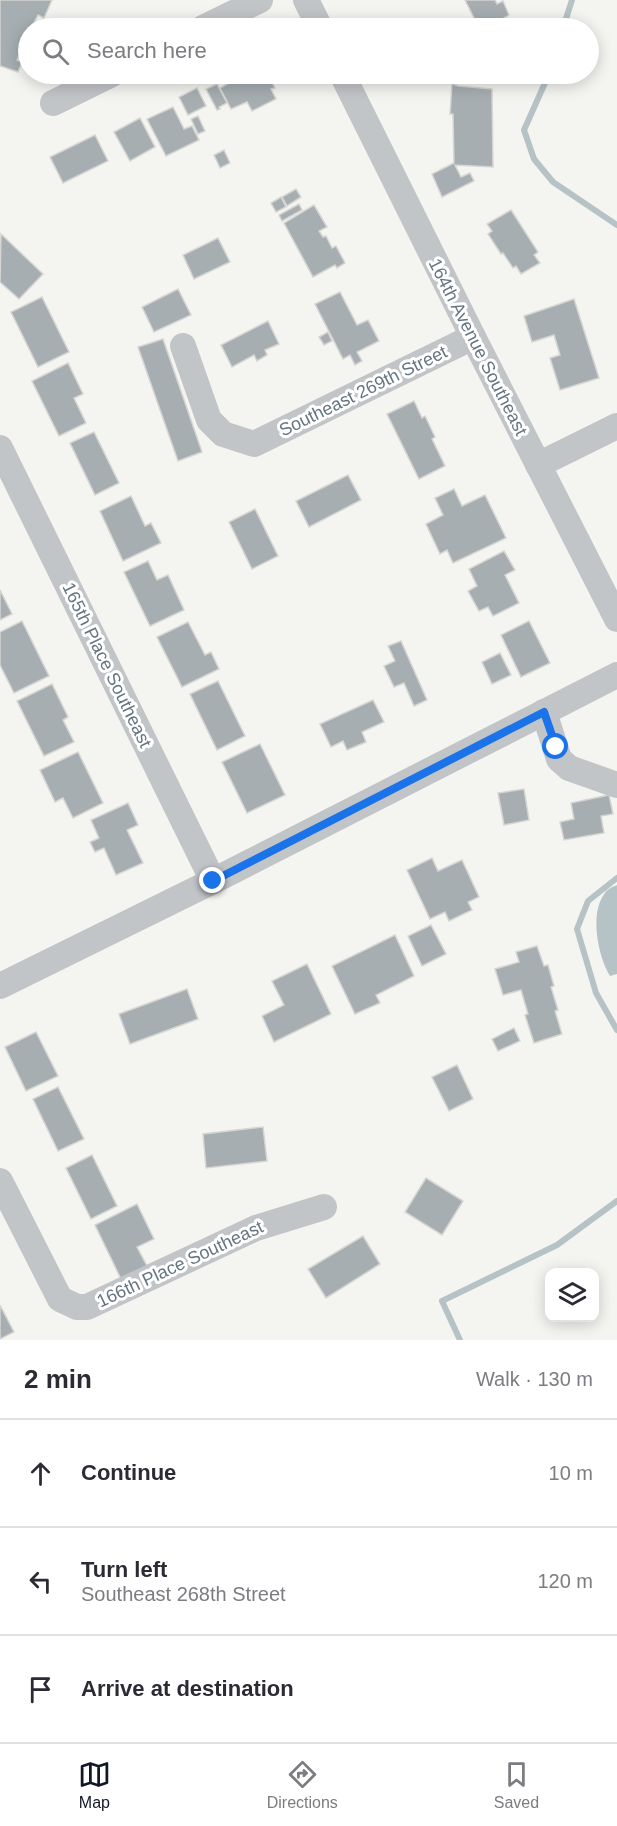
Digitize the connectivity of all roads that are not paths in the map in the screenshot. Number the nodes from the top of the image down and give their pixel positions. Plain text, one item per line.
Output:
1 (260, 0) edge
2 (306, 0) edge
3 (223, 18) edge
4 (315, 18) edge
5 (92, 84) edge
6 (347, 84) edge
7 (53, 103) dead end
8 (473, 337) junction
9 (183, 346) dead end
10 (617, 426) edge
11 (0, 448) edge
12 (538, 465) junction
13 (617, 619) edge
14 (617, 675) edge
15 (544, 712) junction
16 (617, 785) edge
17 (213, 881) junction
18 (0, 986) edge
19 (0, 1181) edge
20 (324, 1207) dead end

1 - 3 street
2 - 4 street
5 - 7 street
6 - 8 street, 164th Avenue Southeast
8 - 9 street, Southeast 269th Street
8 - 12 street, 164th Avenue Southeast
10 - 12 street
11 - 17 street, 165th Place Southeast
12 - 13 street, 164th Avenue Southeast
14 - 15 street
15 - 16 street
15 - 17 street
17 - 18 street
19 - 20 street, 166th Place Southeast

